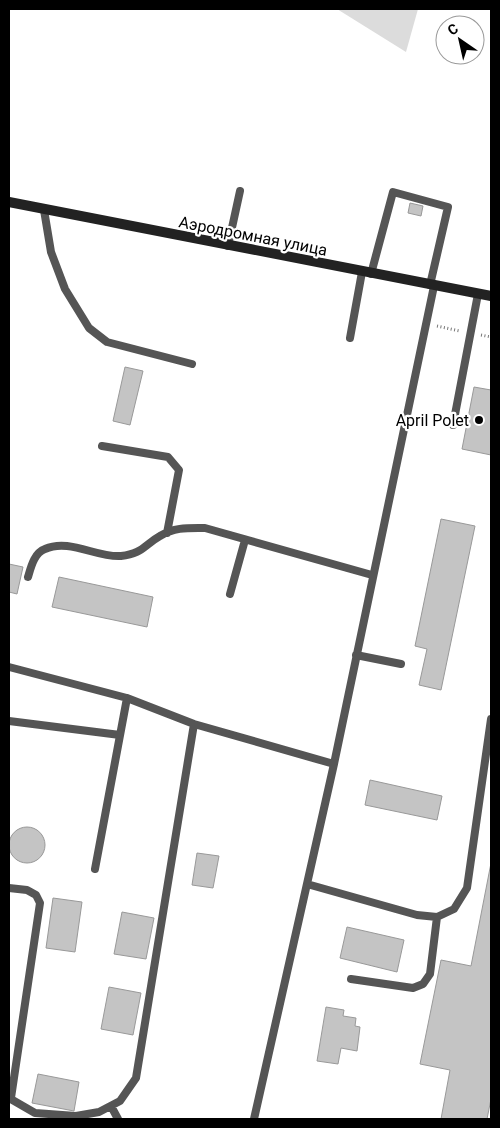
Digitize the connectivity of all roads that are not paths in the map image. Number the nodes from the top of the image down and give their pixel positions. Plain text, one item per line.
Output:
1 (240, 191) dead end
2 (9, 202) edge
3 (44, 210) junction
4 (228, 246) junction
5 (366, 273) junction
6 (432, 285) junction
7 (478, 294) junction
8 (491, 296) edge
9 (350, 338) dead end
10 (192, 364) dead end
11 (453, 425) dead end
12 (102, 446) dead end
13 (167, 533) junction
14 (245, 540) junction
15 (372, 575) junction
16 (28, 577) dead end
17 (230, 594) dead end
18 (356, 655) junction
19 (401, 664) dead end
20 (9, 667) edge
21 (127, 698) junction
22 (491, 719) edge
23 (9, 720) edge
24 (194, 724) junction
25 (120, 735) junction
26 (334, 764) junction
27 (95, 869) dead end
28 (307, 884) junction
29 (9, 888) edge
30 (437, 917) junction
31 (351, 979) dead end
32 (10, 1098) edge
33 (111, 1106) junction
34 (34, 1116) edge
35 (118, 1119) edge
36 (254, 1119) edge

1 - 4 lane
2 - 3 street, Аэродромная улица
3 - 4 street, Аэродромная улица
3 - 10 lane
4 - 5 street, Аэродромная улица
5 - 6 street, Аэродромная улица
5 - 6 lane
5 - 9 lane
6 - 7 street, Аэродромная улица
6 - 15 lane
7 - 8 street, Аэродромная улица
7 - 11 lane
12 - 13 lane
13 - 14 lane
13 - 16 lane
14 - 15 lane
14 - 17 lane
15 - 18 lane
18 - 19 lane
18 - 26 lane
20 - 21 lane
21 - 24 lane
21 - 25 lane
22 - 30 lane
23 - 25 lane
24 - 26 lane
24 - 33 lane
25 - 27 lane
26 - 28 lane
28 - 30 lane
28 - 36 lane
29 - 32 lane
30 - 31 lane
32 - 34 lane
33 - 34 lane
33 - 35 lane

